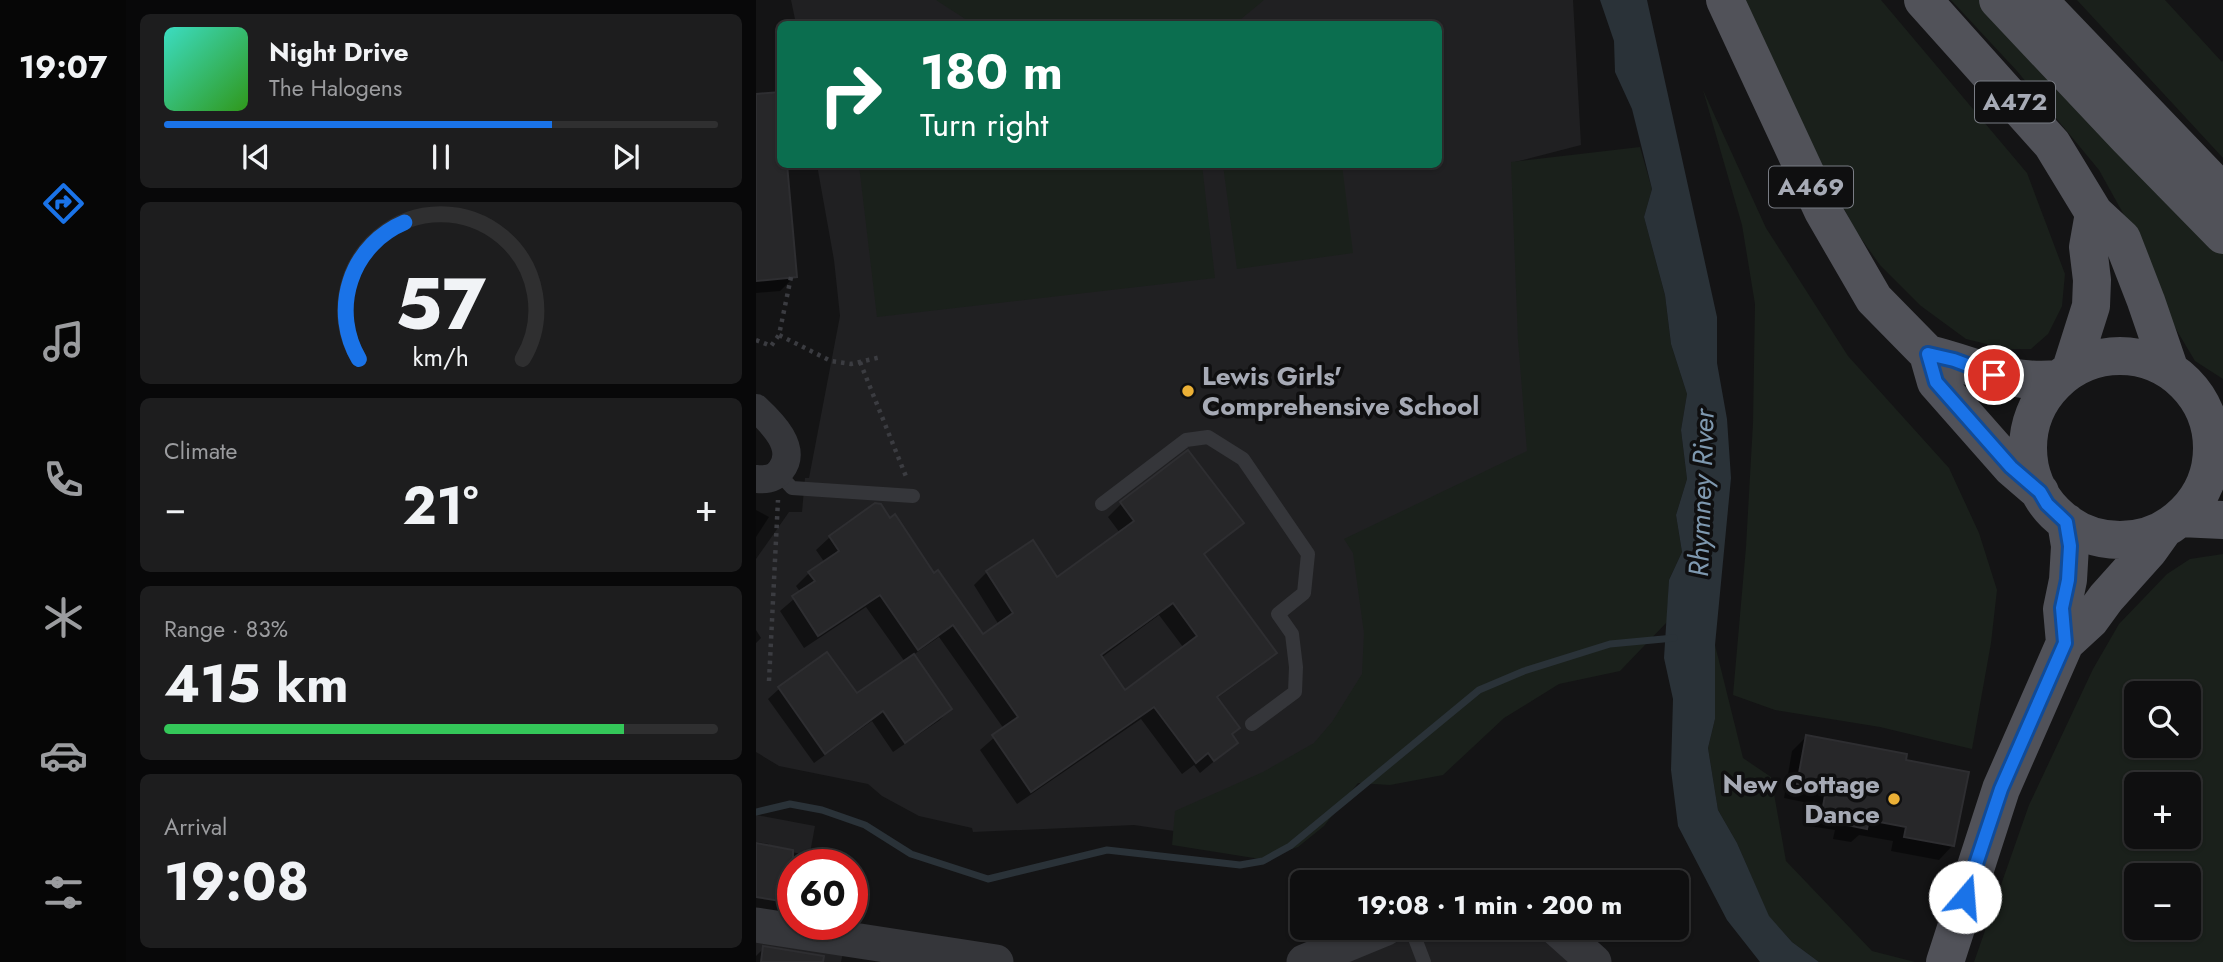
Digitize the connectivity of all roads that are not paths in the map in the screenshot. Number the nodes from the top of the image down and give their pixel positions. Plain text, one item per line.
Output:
1 (1725, 0) edge
2 (1923, 0) edge
3 (1998, 0) edge
4 (2038, 0) edge
5 (2223, 193) edge
6 (2094, 213) junction
7 (2223, 235) edge
8 (1928, 354) junction
9 (2065, 374) junction
10 (2195, 390) edge
11 (756, 408) edge
12 (768, 477) edge
13 (2040, 492) junction
14 (913, 496) road end
15 (1102, 504) dead end
16 (2223, 520) edge
17 (2066, 522) junction
18 (2172, 523) junction
19 (2065, 643) junction
20 (1252, 724) dead end
21 (756, 925) edge
22 (1359, 940) edge
23 (1416, 940) edge
24 (1569, 940) edge
25 (1947, 953) edge
26 (1313, 961) edge
27 (996, 962) edge
28 (1424, 962) edge
29 (1594, 962) edge

1 - 8 main road, A469
2 - 6 main road, A472
3 - 7 main road
4 - 5 main road
6 - 9 main road
6 - 10 main road, A472
8 - 9 main road, A469
8 - 13 main road, A469
9 - 10 main road
9 - 13 main road
10 - 18 main road
11 - 12 street
12 - 14 lane
13 - 17 main road
15 - 20 lane
16 - 18 main road
17 - 18 main road
17 - 19 main road
18 - 19 main road
19 - 25 main road
21 - 27 street
22 - 26 street
23 - 28 lane
24 - 29 street

